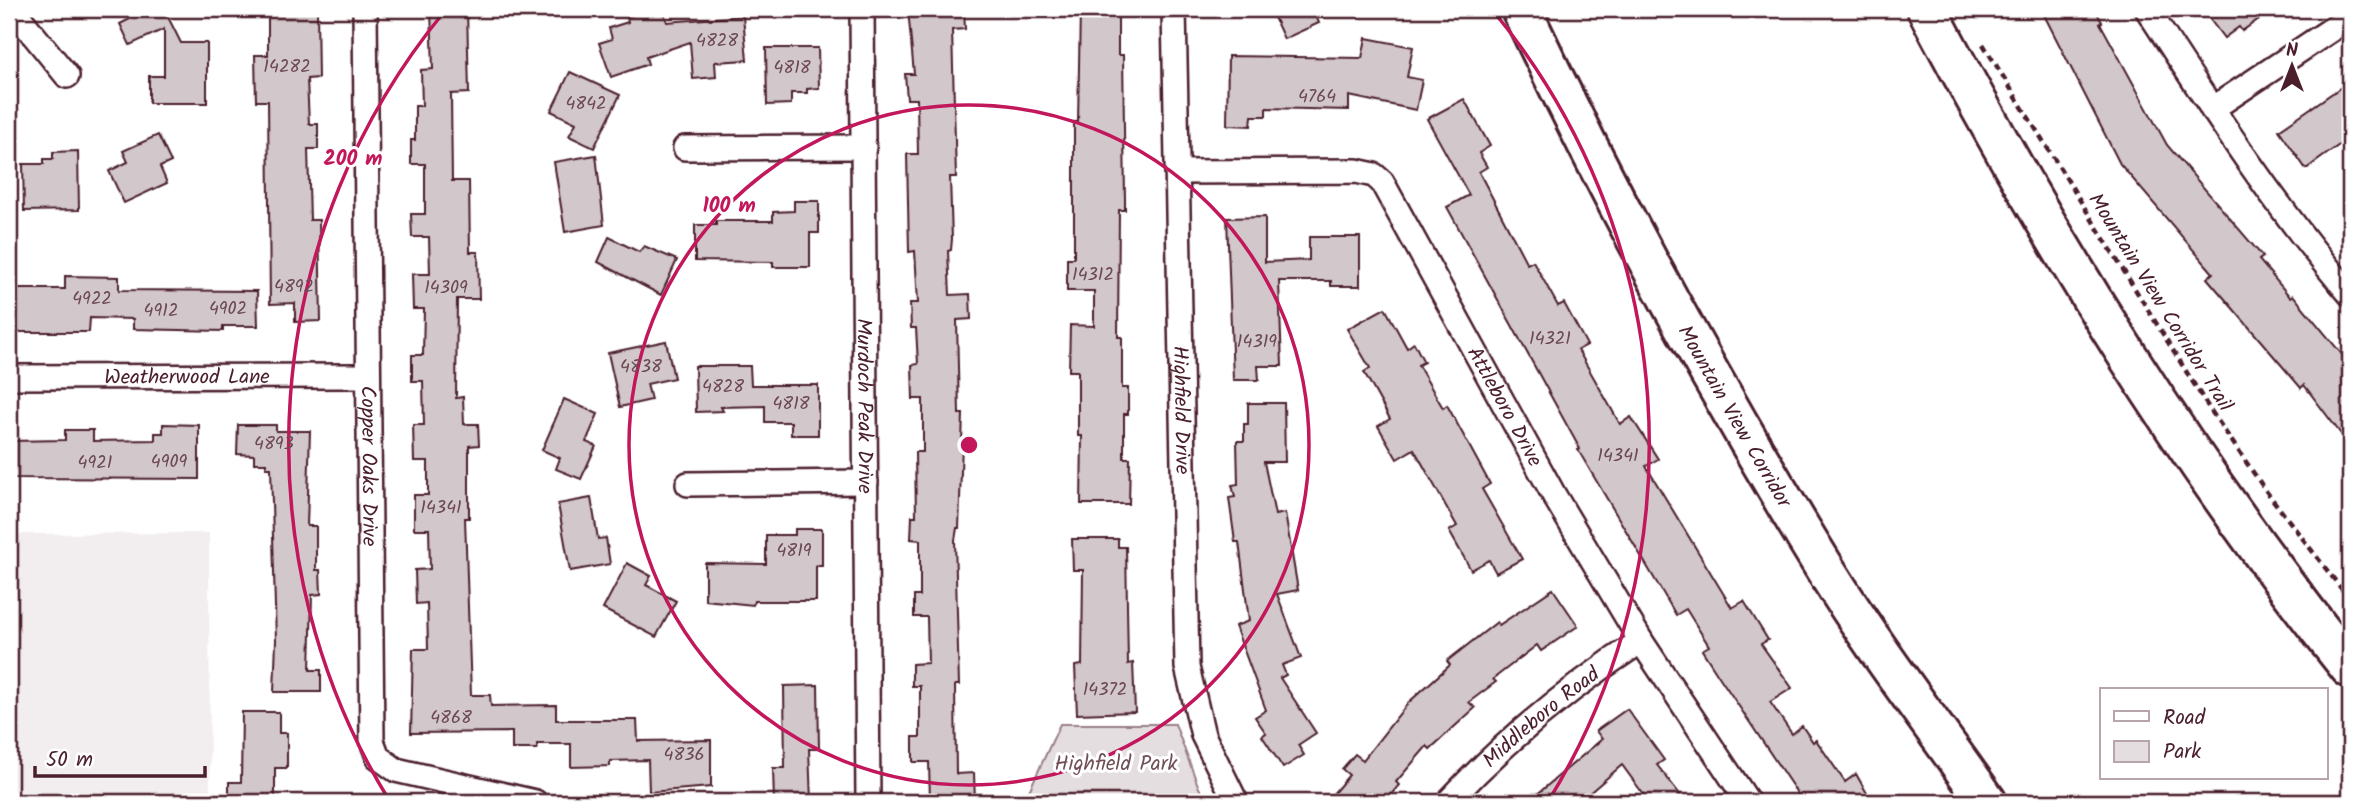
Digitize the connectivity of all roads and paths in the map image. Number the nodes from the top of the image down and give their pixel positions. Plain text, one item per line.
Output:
1 (365, 9) edge
2 (862, 9) edge
3 (1174, 9) edge
4 (1521, 9) edge
5 (1927, 9) edge
6 (2147, 9) edge
7 (15, 13) edge
8 (2350, 17) edge
9 (1976, 32) dead end
10 (67, 76) dead end
11 (2212, 109) junction
12 (864, 147) junction
13 (685, 148) dead end
14 (1177, 172) junction
15 (2350, 294) edge
16 (368, 376) junction
17 (9, 377) edge
18 (866, 482) junction
19 (688, 484) dead end
20 (2350, 600) edge
21 (1641, 641) junction
22 (2350, 668) edge
23 (535, 802) edge
24 (868, 802) edge
25 (1236, 802) edge
26 (1448, 802) edge
27 (1748, 802) edge
28 (1987, 802) edge

1 - 16 street, Copper Oaks Drive
2 - 12 street, Murdoch Peak Drive
3 - 14 street, Highfield Drive
4 - 28 highway, Mountain View Corridor
5 - 22 highway
6 - 11 street
7 - 10 street
8 - 11 street
9 - 20 path, Mountain View Corridor Trail
11 - 15 street
12 - 13 street
12 - 18 street, Murdoch Peak Drive
14 - 21 street, Attleboro Drive
14 - 25 street, Highfield Drive
16 - 17 street, Weatherwood Lane
16 - 23 street, Copper Oaks Drive
18 - 19 street
18 - 24 street, Murdoch Peak Drive
21 - 26 street, Middleboro Road
21 - 27 street, Attleboro Drive

